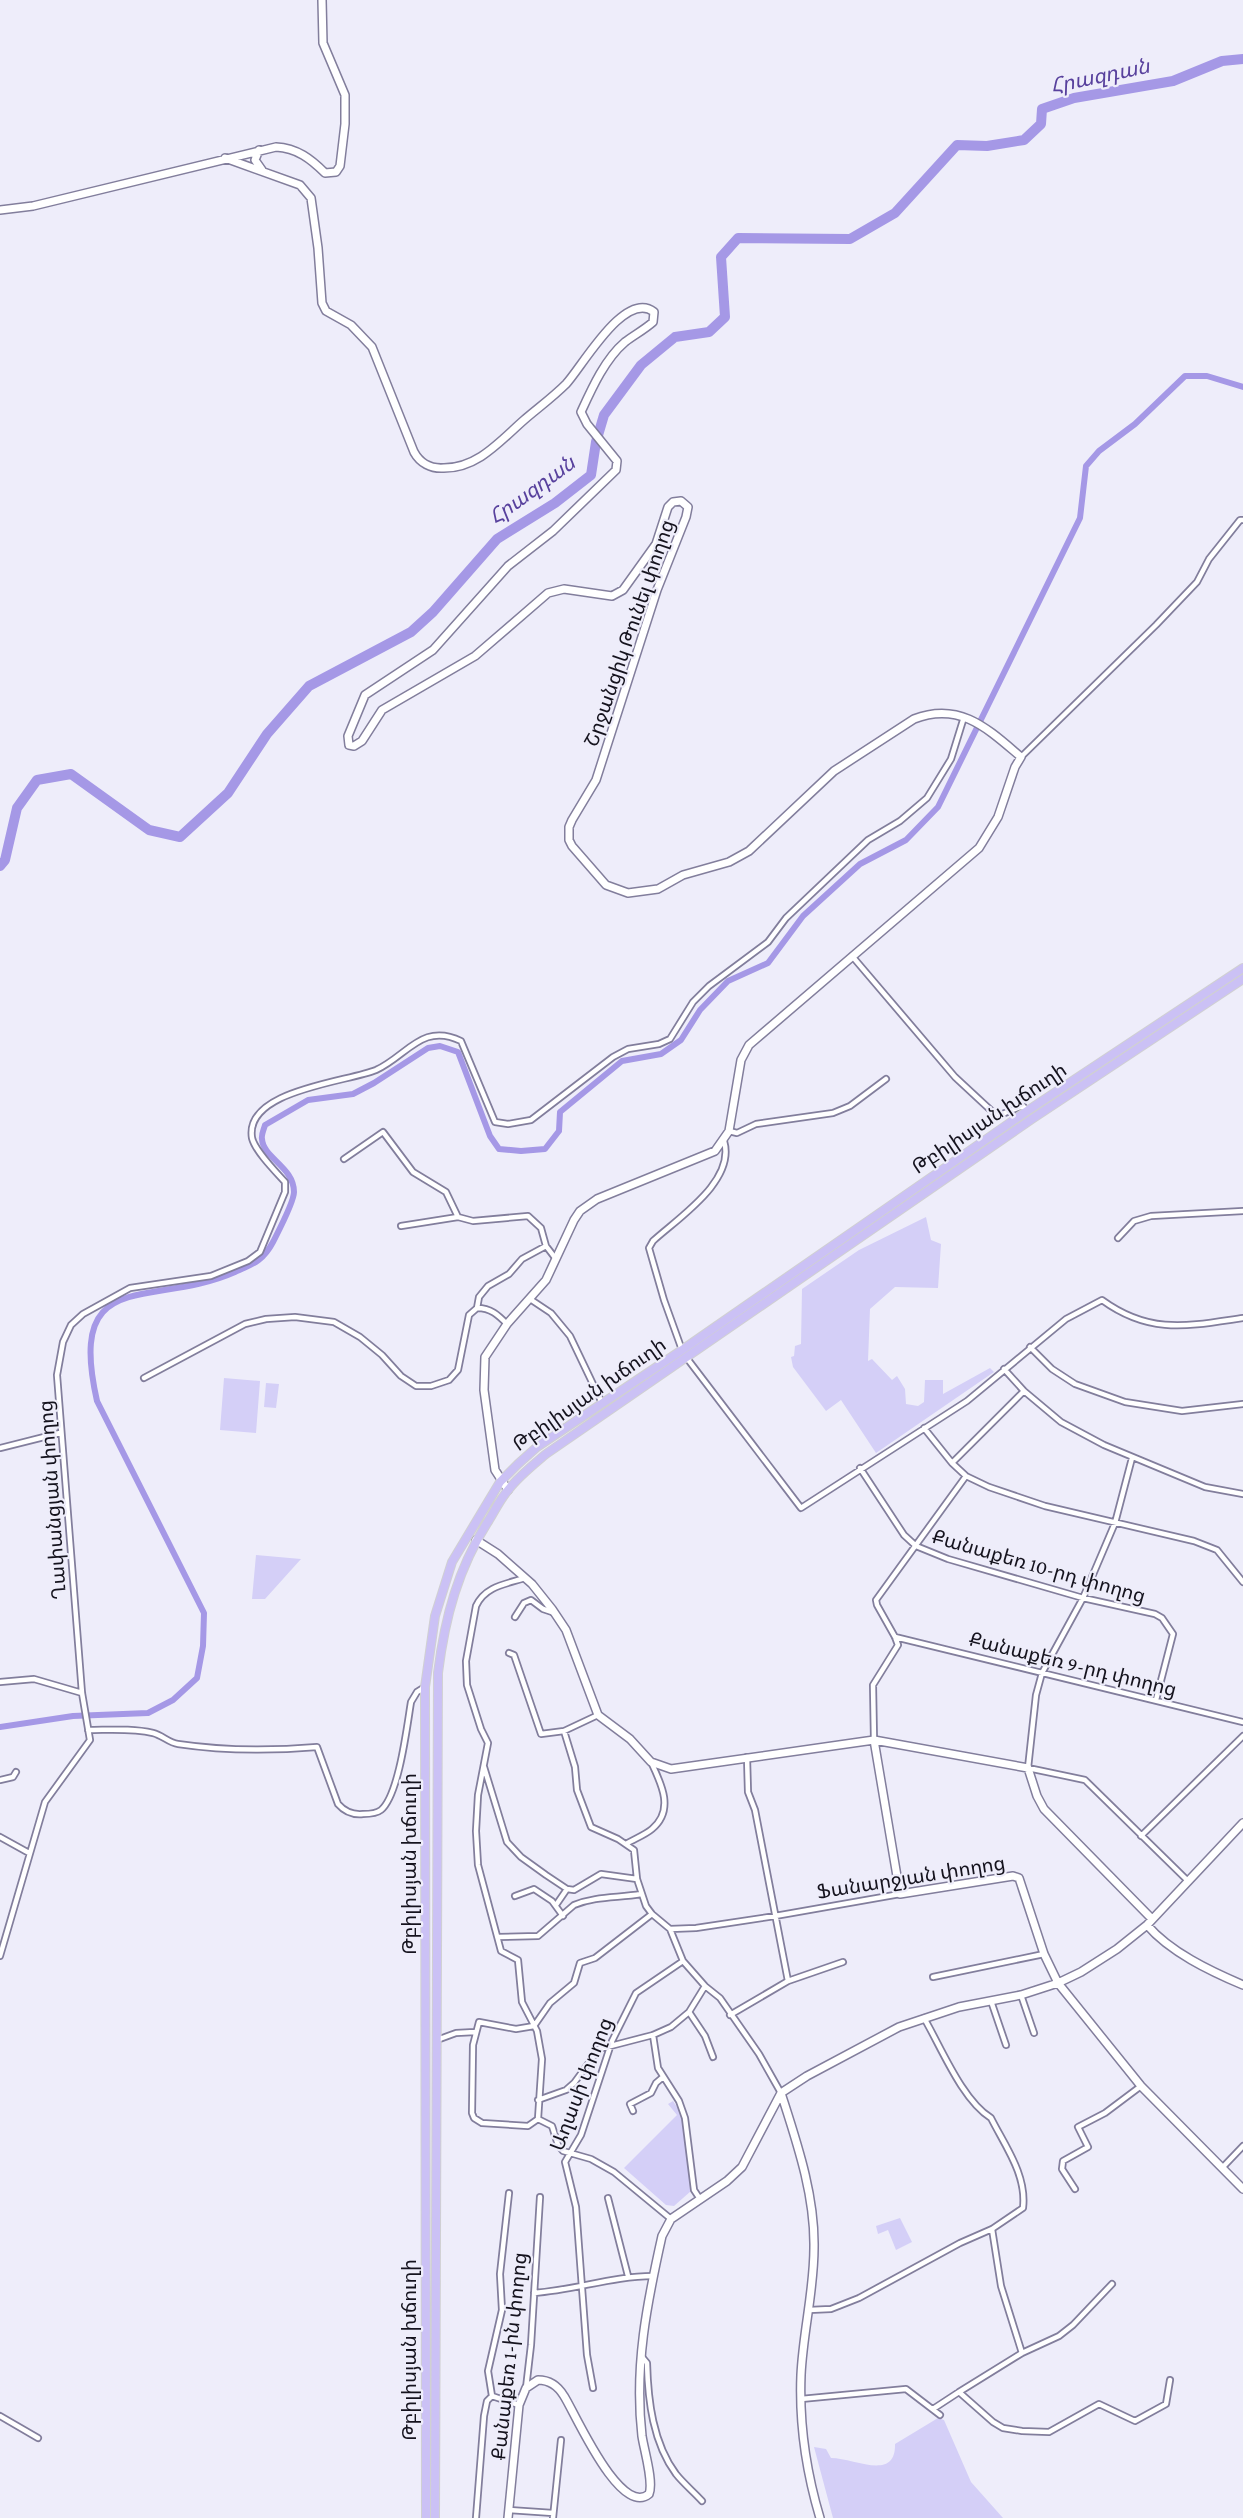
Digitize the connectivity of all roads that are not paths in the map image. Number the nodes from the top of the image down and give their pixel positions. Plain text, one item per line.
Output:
1 (322, 0) edge
2 (259, 150) junction
3 (225, 158) junction
4 (262, 170) junction
5 (0, 210) edge
6 (1243, 520) edge
7 (968, 718) junction
8 (1021, 757) junction
9 (852, 956) junction
10 (1243, 968) edge
11 (1243, 979) edge
12 (886, 1079) dead end
13 (1027, 1111) junction
14 (729, 1131) junction
15 (724, 1142) junction
16 (344, 1158) dead end
17 (1243, 1211) edge
18 (458, 1216) junction
19 (400, 1226) dead end
20 (1118, 1238) dead end
21 (546, 1246) junction
22 (556, 1259) junction
23 (530, 1299) junction
24 (477, 1308) junction
25 (1243, 1318) edge
26 (507, 1324) junction
27 (1030, 1347) junction
28 (682, 1350) junction
29 (687, 1358) junction
30 (1004, 1369) junction
31 (144, 1378) dead end
32 (1024, 1391) junction
33 (602, 1403) junction
34 (1243, 1404) edge
35 (924, 1428) junction
36 (60, 1433) junction
37 (0, 1448) edge
38 (1132, 1458) junction
39 (952, 1463) junction
40 (860, 1468) junction
41 (966, 1476) junction
42 (501, 1482) junction
43 (508, 1490) junction
44 (1243, 1494) edge
45 (1115, 1523) junction
46 (476, 1540) junction
47 (916, 1546) junction
48 (525, 1578) junction
49 (1243, 1582) edge
50 (1083, 1598) junction
51 (555, 1613) junction
52 (514, 1617) dead end
53 (895, 1637) junction
54 (509, 1653) dead end
55 (1042, 1673) junction
56 (0, 1682) edge
57 (425, 1687) junction
58 (82, 1694) junction
59 (1156, 1700) junction
60 (598, 1715) junction
61 (1243, 1722) edge
62 (87, 1727) junction
63 (564, 1731) junction
64 (1243, 1736) edge
65 (874, 1740) junction
66 (747, 1757) junction
67 (651, 1762) junction
68 (484, 1767) junction
69 (1028, 1768) junction
70 (16, 1772) dead end
71 (0, 1780) edge
72 (1243, 1823) edge
73 (1141, 1836) junction
74 (0, 1837) edge
75 (626, 1844) junction
76 (29, 1854) junction
77 (637, 1879) junction
78 (1188, 1881) junction
79 (567, 1889) junction
80 (641, 1894) junction
81 (900, 1894) junction
82 (515, 1896) dead end
83 (556, 1905) junction
84 (652, 1914) junction
85 (563, 1916) junction
86 (775, 1916) junction
87 (1152, 1919) junction
88 (1146, 1925) junction
89 (670, 1929) junction
90 (498, 1937) junction
91 (426, 1950) junction
92 (435, 1950) junction
93 (1044, 1954) junction
94 (0, 1956) edge
95 (683, 1961) junction
96 (843, 1962) dead end
97 (933, 1977) dead end
98 (788, 1981) junction
99 (1058, 1983) junction
100 (1243, 1985) edge
101 (705, 1986) junction
102 (1021, 1995) junction
103 (991, 2001) junction
104 (689, 2013) junction
105 (730, 2015) junction
106 (924, 2018) junction
107 (534, 2026) junction
108 (475, 2032) junction
109 (1034, 2033) dead end
110 (654, 2035) junction
111 (435, 2042) junction
112 (1006, 2045) dead end
113 (610, 2047) junction
114 (713, 2057) dead end
115 (430, 2064) junction
116 (663, 2077) junction
117 (1141, 2086) junction
118 (780, 2095) junction
119 (538, 2100) junction
120 (633, 2111) dead end
121 (538, 2119) junction
122 (1243, 2146) edge
123 (568, 2154) junction
124 (1222, 2168) junction
125 (1075, 2189) dead end
126 (1243, 2189) edge
127 (509, 2193) dead end
128 (540, 2197) dead end
129 (608, 2198) dead end
130 (700, 2199) junction
131 (671, 2219) junction
132 (992, 2229) junction
133 (628, 2276) junction
134 (653, 2276) junction
135 (1112, 2284) dead end
136 (584, 2288) junction
137 (534, 2293) junction
138 (809, 2310) junction
139 (1022, 2353) junction
140 (640, 2355) junction
141 (1170, 2380) dead end
142 (526, 2388) junction
143 (593, 2388) dead end
144 (959, 2392) junction
145 (492, 2396) junction
146 (801, 2399) junction
147 (519, 2405) junction
148 (933, 2409) junction
149 (940, 2415) dead end
150 (0, 2416) edge
151 (38, 2438) dead end
152 (561, 2440) dead end
153 (702, 2501) dead end
154 (430, 2506) junction
155 (509, 2514) edge
156 (553, 2516) edge
157 (426, 2518) edge
158 (435, 2518) edge
159 (476, 2518) edge
160 (819, 2518) edge

1 - 2 street
2 - 3 street
2 - 4 street
3 - 4 street
3 - 5 street
4 - 7 street, Շրջանցիկ Թունել փողոց
6 - 8 street
7 - 8 street, Շրջանցիկ Թունել փողոց
7 - 36 street, Ղափանցյան փողոց
8 - 9 street
9 - 13 street
9 - 14 street
10 - 13 main road, Թբիլիսյան խճուղի
11 - 29 main road, Թբիլիսյան խճուղի
12 - 14 street
13 - 28 main road, Թբիլիսյան խճուղի
14 - 15 street
15 - 22 street
15 - 28 street
16 - 18 street
17 - 20 street
18 - 19 street
18 - 21 street
21 - 22 street
21 - 24 street
22 - 23 street
23 - 26 street
23 - 33 street
24 - 26 street
24 - 31 street
25 - 27 street
26 - 42 street
27 - 30 street
27 - 34 street
28 - 29 street
28 - 33 main road, Թբիլիսյան խճուղի
29 - 40 street
29 - 43 main road, Թբիլիսյան խճուղի
30 - 32 street
30 - 35 street
32 - 38 street
32 - 39 street
33 - 42 main road, Թբիլիսյան խճուղի
35 - 39 street
35 - 40 street
36 - 37 street
36 - 58 street, Ղափանցյան փողոց
38 - 44 street
38 - 45 street
39 - 41 street
40 - 47 street, Քանաքեռ 10-րդ փողոց
41 - 45 street
41 - 47 street
42 - 43 street
42 - 57 main road, Թբիլիսյան խճուղի
43 - 46 main road, Թբիլիսյան խճուղի
45 - 49 street
45 - 50 street
46 - 48 street
46 - 92 main road, Թբիլիսյան խճուղի
47 - 50 street, Քանաքեռ 10-րդ փողոց
47 - 53 street
48 - 51 street
48 - 68 street
50 - 55 street
50 - 59 street, Քանաքեռ 10-րդ փողոց
51 - 52 street
51 - 60 street
53 - 55 street, Քանաքեռ 9-րդ փողոց
53 - 65 street
54 - 63 street
55 - 59 street, Քանաքեռ 9-րդ փողոց
55 - 69 street
56 - 58 street
57 - 62 street
57 - 91 main road, Թբիլիսյան խճուղի
58 - 62 street, Ղափանցյան փողոց
59 - 61 street, Քանաքեռ 9-րդ փողոց
60 - 63 street
60 - 67 street
62 - 76 street
63 - 75 street
64 - 73 street
65 - 66 street
65 - 69 street
65 - 81 street
66 - 67 street
66 - 86 street
67 - 75 street
68 - 79 street
68 - 90 street
69 - 73 street
69 - 87 street
70 - 71 street
72 - 78 street
73 - 78 street
74 - 76 street
75 - 77 street
76 - 94 street
77 - 79 street
77 - 80 street
78 - 87 street
79 - 83 street
80 - 84 street
80 - 85 street
81 - 86 street, Ֆանարջյան փողոց
81 - 93 street, Ֆանարջյան փողոց
82 - 83 street
83 - 85 street
84 - 89 street
84 - 107 street
85 - 90 street
86 - 89 street, Ֆանարջյան փողոց
86 - 98 street
87 - 88 street
88 - 99 street
88 - 100 street
89 - 95 street
90 - 107 street
91 - 92 main road
91 - 115 main road, Թբիլիսյան խճուղի
92 - 111 main road, Թբիլիսյան խճուղի
93 - 97 street
93 - 99 street, Ֆանարջյան փողոց
95 - 101 street
95 - 113 street, Աղասի փողոց
96 - 98 street
98 - 105 street
99 - 102 street
99 - 117 street, Ֆանարջյան փողոց
101 - 104 street
101 - 105 street
102 - 103 street
102 - 109 street
103 - 106 street
103 - 112 street
104 - 110 street
104 - 114 street
105 - 118 street
106 - 118 street
106 - 132 street
107 - 108 street
107 - 119 street
108 - 111 street
108 - 121 street
110 - 113 street
110 - 116 street
111 - 115 main road, Թբիլիսյան խճուղի
113 - 119 street
113 - 123 street, Աղասի փողոց
115 - 154 main road, Թբիլիսյան խճուղի
116 - 120 street
116 - 130 street
117 - 124 street, Ֆանարջյան փողոց
117 - 125 street
118 - 130 street
118 - 138 street
118 - 160 street
119 - 121 street
121 - 123 street
122 - 124 street
123 - 131 street
123 - 136 street, Աղասի փողոց
124 - 126 street, Ֆանարջյան փողոց
127 - 145 street
128 - 137 street, Քանաքեռ 1-ին փողոց
129 - 133 street
130 - 131 street
131 - 134 street
132 - 138 street
132 - 139 street
133 - 134 street
133 - 136 street
134 - 140 street
135 - 139 street
136 - 137 street
136 - 143 street, Աղասի փողոց
137 - 142 street, Քանաքեռ 1-ին փողոց
138 - 146 street
139 - 144 street
140 - 142 street
140 - 153 street
141 - 144 street
142 - 147 street, Քանաքեռ 1-ին փողոց
144 - 148 street
145 - 147 street
145 - 159 street
146 - 148 street
146 - 160 street
147 - 155 street, Քանաքեռ 1-ին փողոց
148 - 149 street
150 - 151 street
152 - 156 street
154 - 157 main road, Թբիլիսյան խճուղի
154 - 158 main road, Թբիլիսյան խճուղի
155 - 156 street

